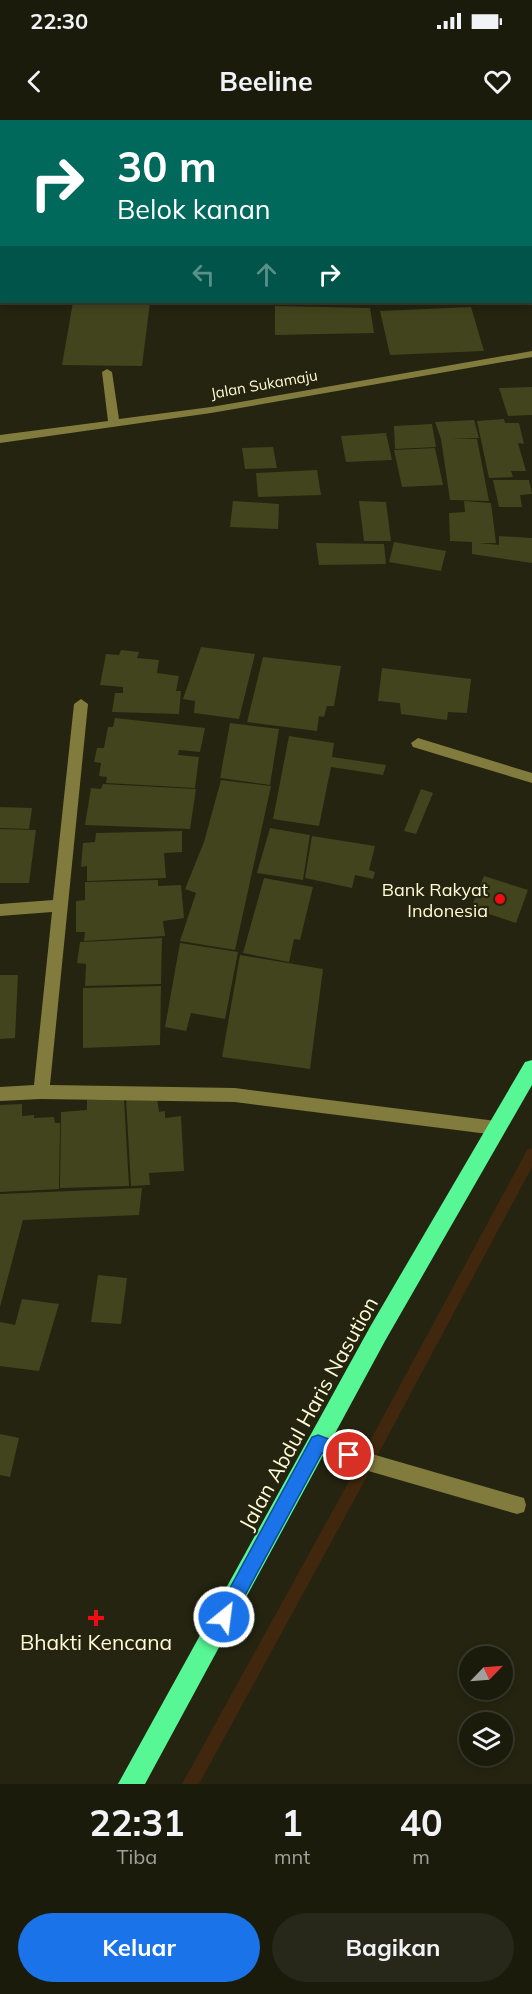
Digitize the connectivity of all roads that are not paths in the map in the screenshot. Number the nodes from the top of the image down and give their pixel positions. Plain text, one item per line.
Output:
1 (532, 354) edge
2 (108, 372) dead end
3 (114, 423) junction
4 (0, 439) edge
5 (81, 705) dead end
6 (418, 743) dead end
7 (532, 778) edge
8 (60, 906) junction
9 (0, 910) edge
10 (532, 1068) edge
11 (41, 1092) junction
12 (0, 1094) edge
13 (496, 1128) junction
14 (318, 1443) junction
15 (517, 1505) dead end
16 (131, 1784) edge

1 - 3 street, Jalan Sukamaju
2 - 3 street
3 - 4 street, Jalan Sukamaju
5 - 8 street
6 - 7 street
8 - 9 street
8 - 11 street
10 - 13 highway, Jalan Abdul Haris Nasution
11 - 12 street
11 - 13 street
13 - 14 highway, Jalan Abdul Haris Nasution
14 - 15 street
14 - 16 highway, Jalan Abdul Haris Nasution

